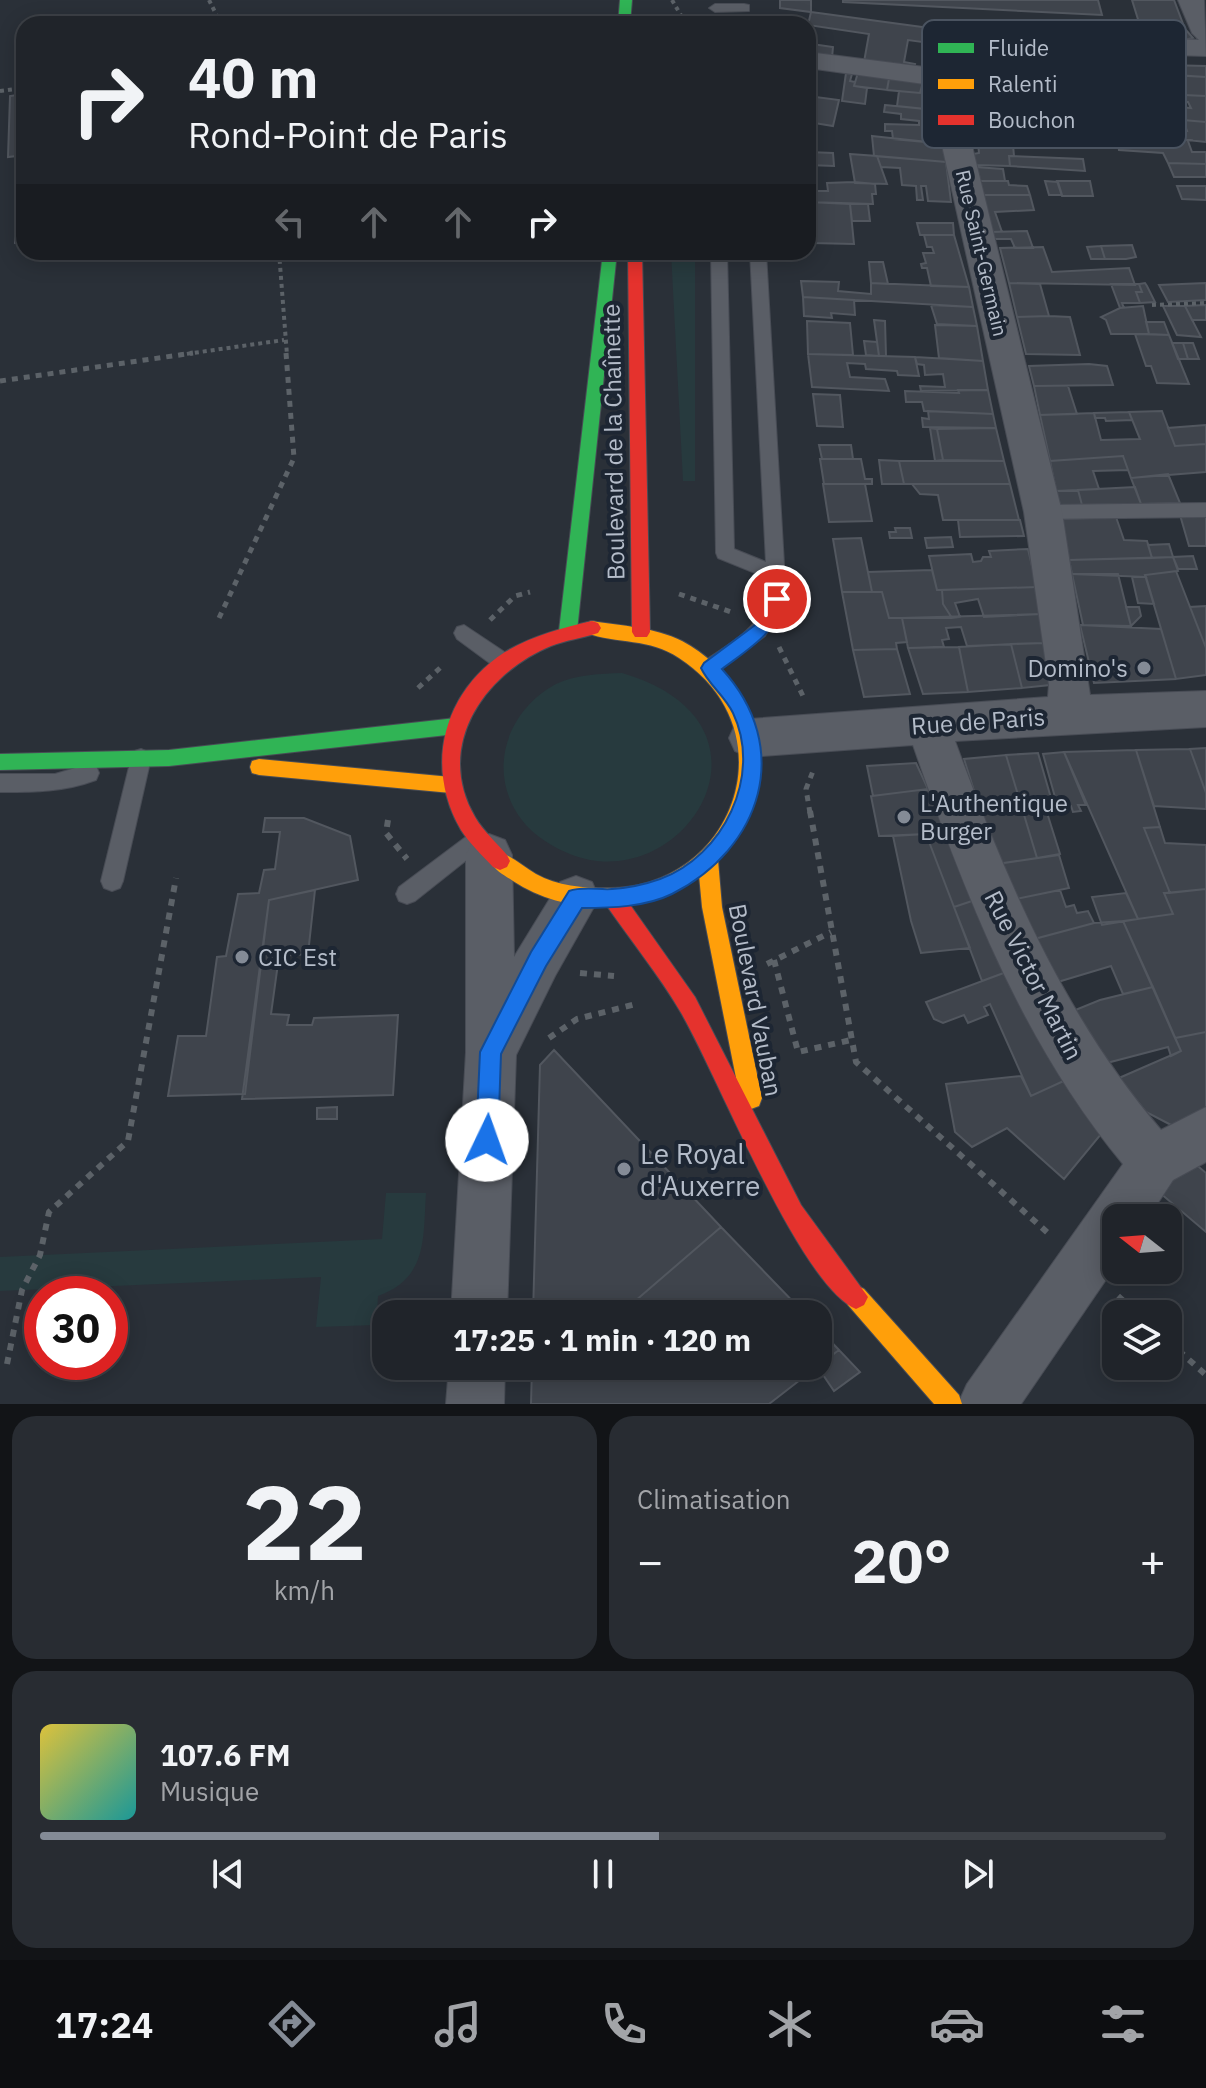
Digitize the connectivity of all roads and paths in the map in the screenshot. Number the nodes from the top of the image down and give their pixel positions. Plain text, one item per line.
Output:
1 (1191, 0) edge
2 (715, 4) edge
3 (743, 4) edge
4 (1206, 33) edge
5 (1186, 47) edge
6 (1206, 48) edge
7 (816, 61) edge
8 (922, 75) edge
9 (958, 148) edge
10 (279, 260) edge
11 (609, 260) edge
12 (635, 260) edge
13 (719, 260) edge
14 (758, 260) edge
15 (1206, 303) edge
16 (1152, 305) dead end
17 (284, 340) junction
18 (0, 381) edge
19 (1206, 510) edge
20 (1043, 512) junction
21 (776, 574) junction
22 (668, 591) dead end
23 (739, 616) dead end
24 (219, 618) dead end
25 (568, 631) junction
26 (641, 632) junction
27 (464, 633) dead end
28 (777, 641) dead end
29 (502, 661) junction
30 (710, 668) junction
31 (1065, 700) junction
32 (807, 705) dead end
33 (1206, 709) edge
34 (928, 725) junction
35 (456, 726) junction
36 (750, 738) junction
37 (141, 758) junction
38 (169, 758) junction
39 (0, 762) edge
40 (817, 762) dead end
41 (0, 783) edge
42 (451, 785) junction
43 (482, 848) junction
44 (708, 861) junction
45 (176, 878) dead end
46 (112, 881) dead end
47 (407, 894) dead end
48 (595, 898) junction
49 (831, 932) junction
50 (774, 960) junction
51 (762, 966) dead end
52 (643, 1002) dead end
53 (851, 1040) junction
54 (515, 1048) junction
55 (1206, 1133) edge
56 (760, 1148) junction
57 (1155, 1162) junction
58 (1126, 1204) edge
59 (1102, 1239) edge
60 (1084, 1265) junction
61 (481, 1300) edge
62 (1182, 1354) edge
63 (7, 1364) dead end
64 (1206, 1375) edge
65 (476, 1380) edge
66 (475, 1404) edge
67 (950, 1404) edge
68 (987, 1404) edge

1 - 4 street
2 - 3 lane
5 - 6 street
7 - 8 street
9 - 20 street, Rue Saint-Germain
10 - 17 path
11 - 25 main road
12 - 26 main road, Boulevard de la Chaînette
13 - 21 lane
14 - 21 lane
15 - 16 path
17 - 18 path
17 - 24 path
19 - 20 lane
20 - 31 street, Rue Saint-Germain
21 - 30 lane
22 - 23 path
25 - 26 main road
25 - 29 main road
26 - 30 main road
27 - 29 lane
28 - 32 path
29 - 35 main road
30 - 36 main road
31 - 33 street, Rue de Paris
31 - 34 street, Rue de Paris
34 - 36 street, Rue de Paris
34 - 57 street, Rue Victor Martin
35 - 38 main road
35 - 42 main road
36 - 44 main road
37 - 38 main road
37 - 39 main road
37 - 41 lane
37 - 46 lane
38 - 42 main road
40 - 49 path
42 - 43 main road
43 - 47 lane
43 - 48 main road
43 - 54 street
44 - 48 main road
44 - 56 main road, Boulevard Vauban
45 - 63 path
48 - 54 street
48 - 56 main road, Boulevard Vauban
49 - 50 path
49 - 53 path
50 - 51 path
50 - 53 path
52 - 54 path
53 - 60 path
54 - 61 street
55 - 57 street
56 - 67 main road, Boulevard Vauban
57 - 58 street
59 - 60 street
60 - 68 street
62 - 64 path
65 - 66 street

